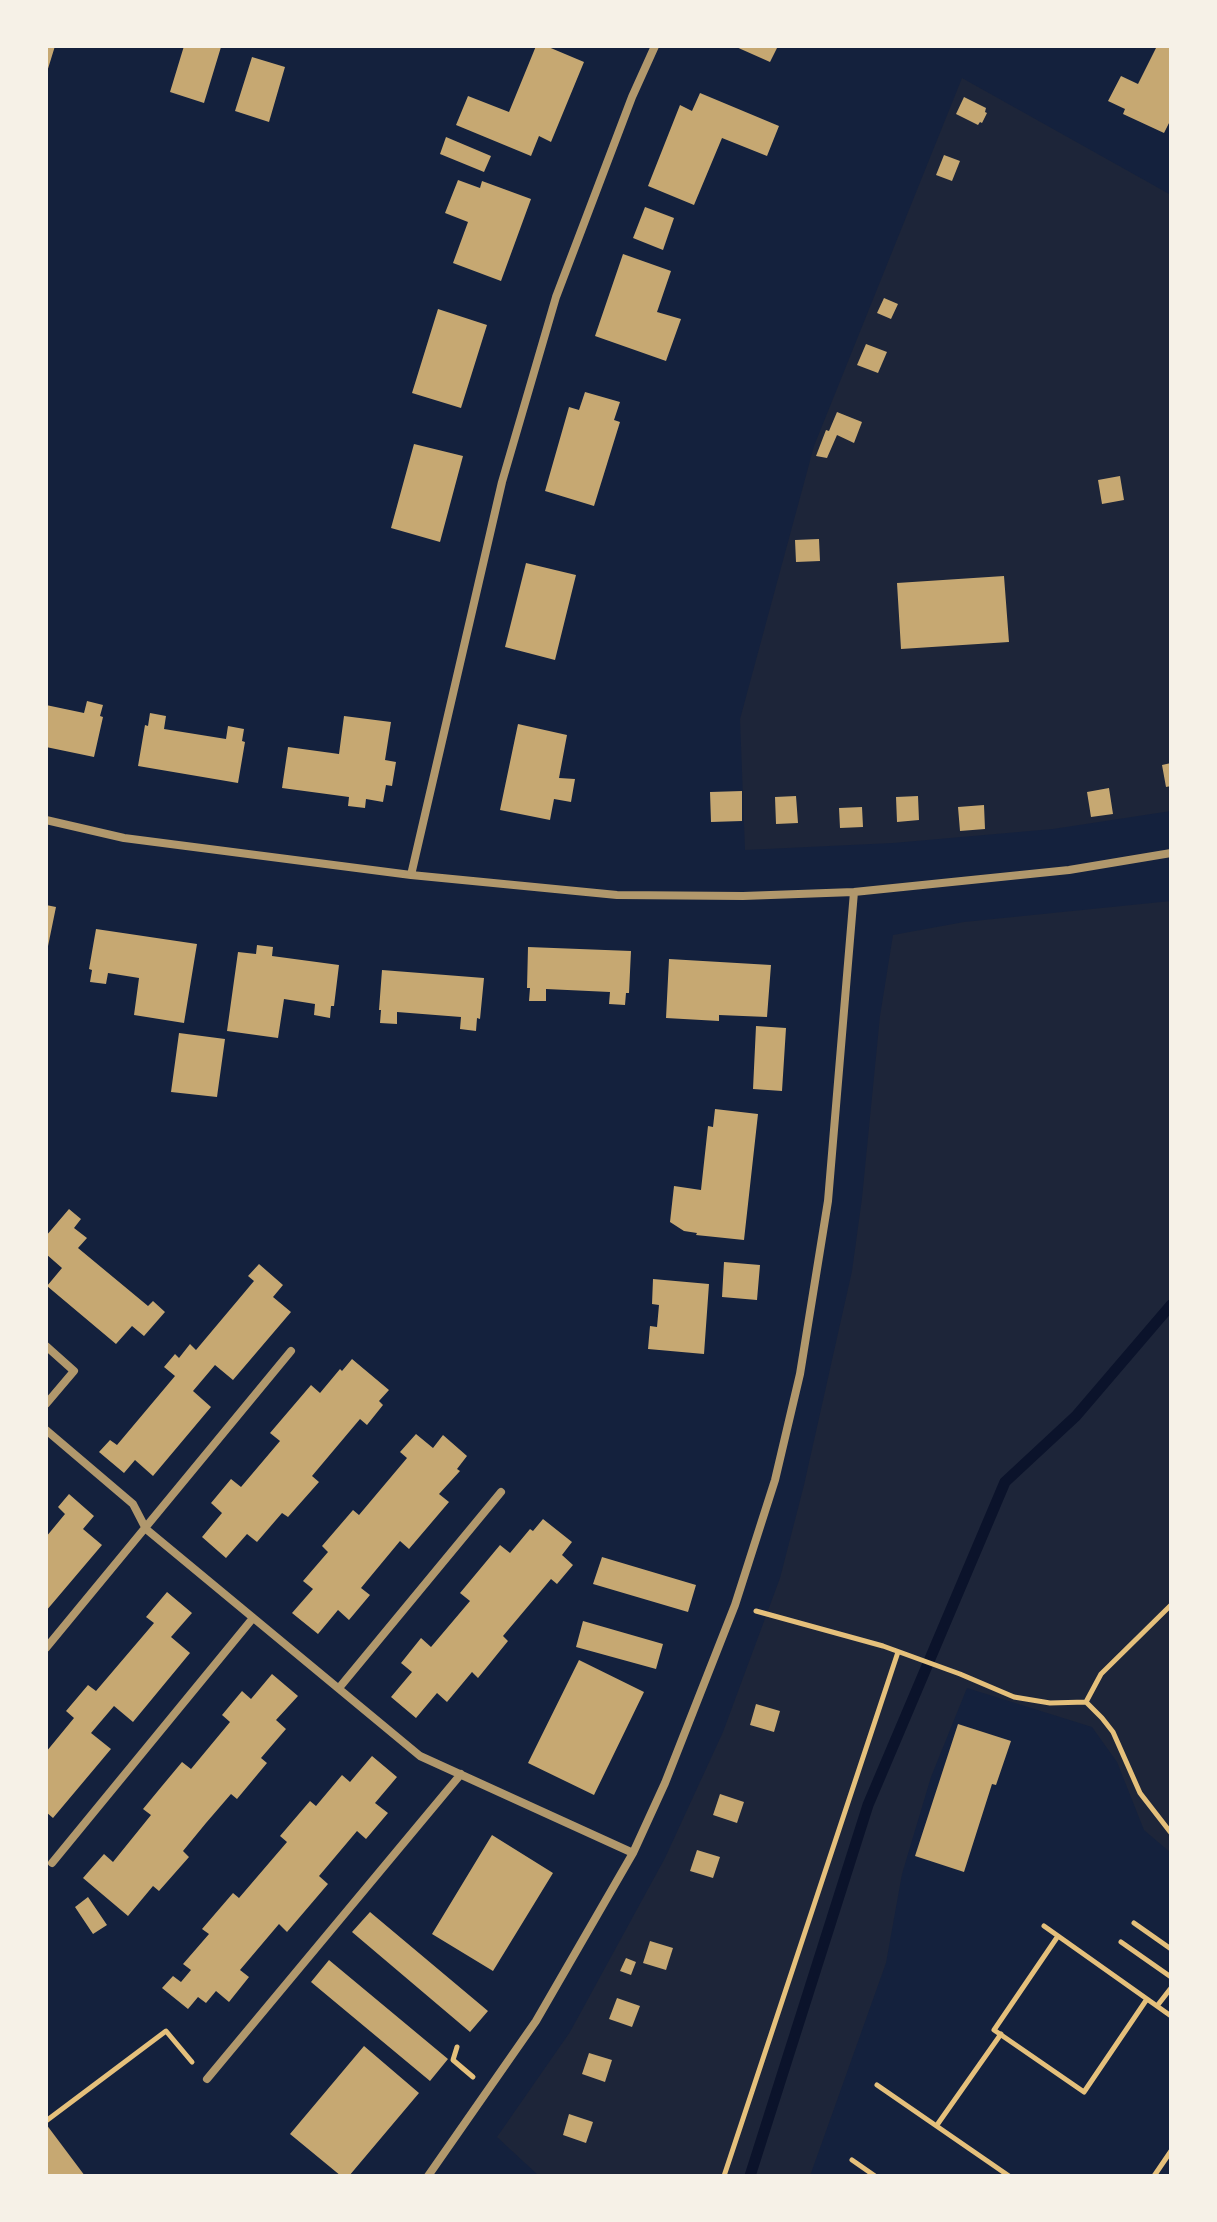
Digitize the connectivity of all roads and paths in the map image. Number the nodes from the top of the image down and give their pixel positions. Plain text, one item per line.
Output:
1 (655, 46) edge
2 (46, 820) edge
3 (1171, 853) edge
4 (411, 875) junction
5 (854, 892) junction
6 (46, 1346) edge
7 (291, 1351) dead end
8 (46, 1404) edge
9 (46, 1430) edge
10 (501, 1492) dead end
11 (146, 1529) junction
12 (735, 1605) junction
13 (1171, 1605) edge
14 (253, 1618) junction
15 (46, 1648) edge
16 (898, 1652) junction
17 (339, 1688) junction
18 (1086, 1702) junction
19 (461, 1774) junction
20 (1171, 1833) edge
21 (633, 1853) junction
22 (52, 1863) dead end
23 (1134, 1923) dead end
24 (1044, 1926) dead end
25 (1058, 1936) junction
26 (1121, 1942) dead end
27 (1171, 1949) edge
28 (1171, 1977) edge
29 (1171, 1988) edge
30 (1147, 1999) junction
31 (1157, 2006) junction
32 (1171, 2016) edge
33 (1001, 2034) junction
34 (457, 2047) dead end
35 (207, 2079) joint
36 (877, 2085) dead end
37 (489, 2090) junction
38 (46, 2121) edge
39 (937, 2125) junction
40 (1171, 2151) edge
41 (852, 2160) dead end
42 (428, 2176) edge
43 (724, 2176) edge
44 (875, 2176) edge
45 (1009, 2176) edge
46 (1154, 2176) edge

1 - 4 street
2 - 4 street
3 - 5 street
4 - 5 street
5 - 12 street
6 - 8 street
7 - 11 street
9 - 11 street
10 - 17 street
11 - 14 street
11 - 15 street
12 - 16 path
12 - 21 street
13 - 18 path
14 - 17 street
14 - 22 street
16 - 18 path
16 - 43 path
17 - 19 street
18 - 20 path
19 - 21 street
19 - 35 street
21 - 37 street
23 - 27 path
24 - 25 path
25 - 30 path
25 - 33 path
26 - 28 path
29 - 31 path
30 - 31 path
30 - 33 path
31 - 32 path
33 - 39 path
34 - 37 path
35 - 38 path
36 - 39 path
37 - 42 street
39 - 45 path
40 - 46 path
41 - 44 path

